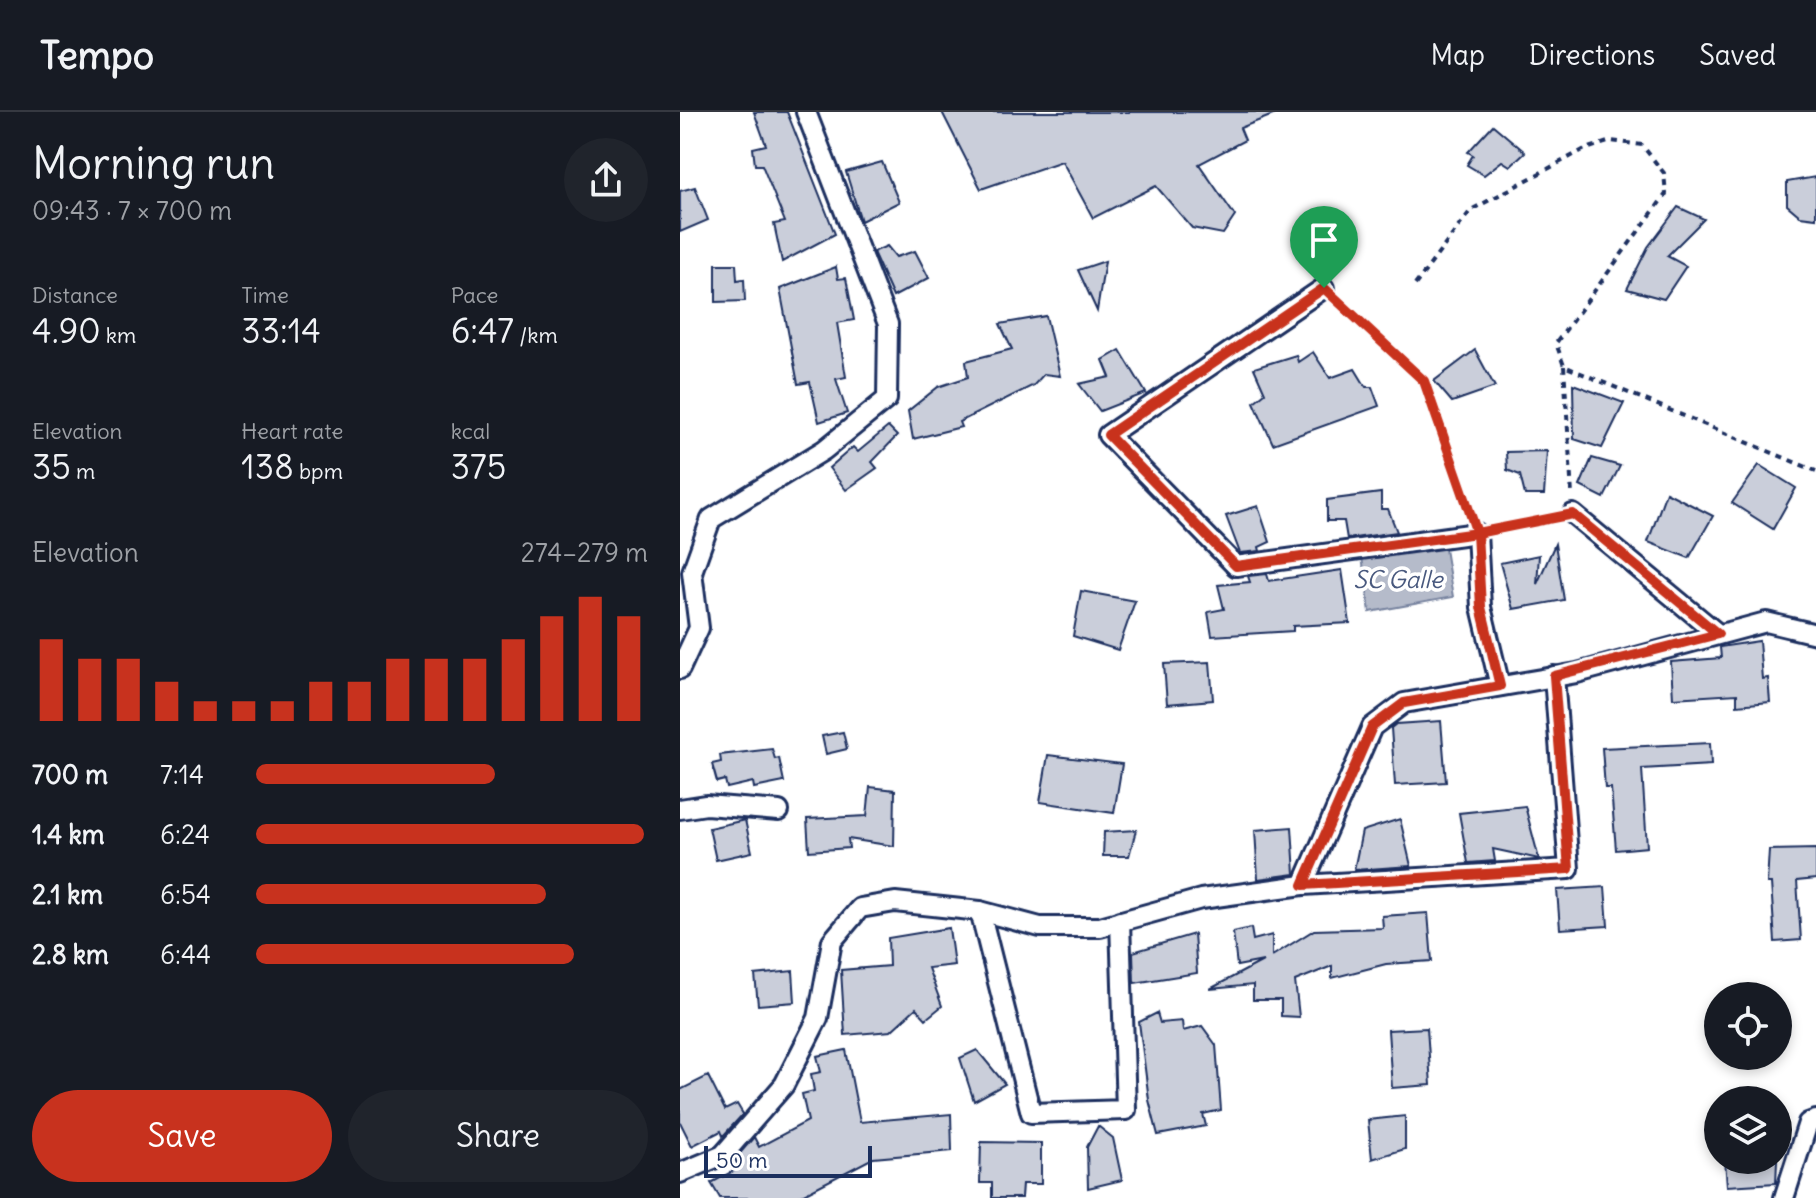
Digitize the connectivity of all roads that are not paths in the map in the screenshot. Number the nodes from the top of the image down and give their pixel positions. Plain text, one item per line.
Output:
1 (806, 112) edge
2 (1324, 288) road end
3 (1573, 514) road end
4 (1718, 634) junction
5 (1816, 634) edge
6 (680, 669) edge
7 (1554, 676) junction
8 (1500, 686) junction
9 (680, 809) edge
10 (779, 811) dead end
11 (1303, 885) junction
12 (980, 911) junction
13 (1120, 921) junction
14 (1816, 1120) edge
15 (680, 1173) edge
16 (1784, 1198) edge

1 - 6 street
2 - 8 street
3 - 4 street
4 - 5 street
4 - 7 street
7 - 8 street
7 - 11 street
8 - 11 street
9 - 10 street
11 - 13 street
12 - 13 street
12 - 13 street
12 - 15 street
14 - 16 street

